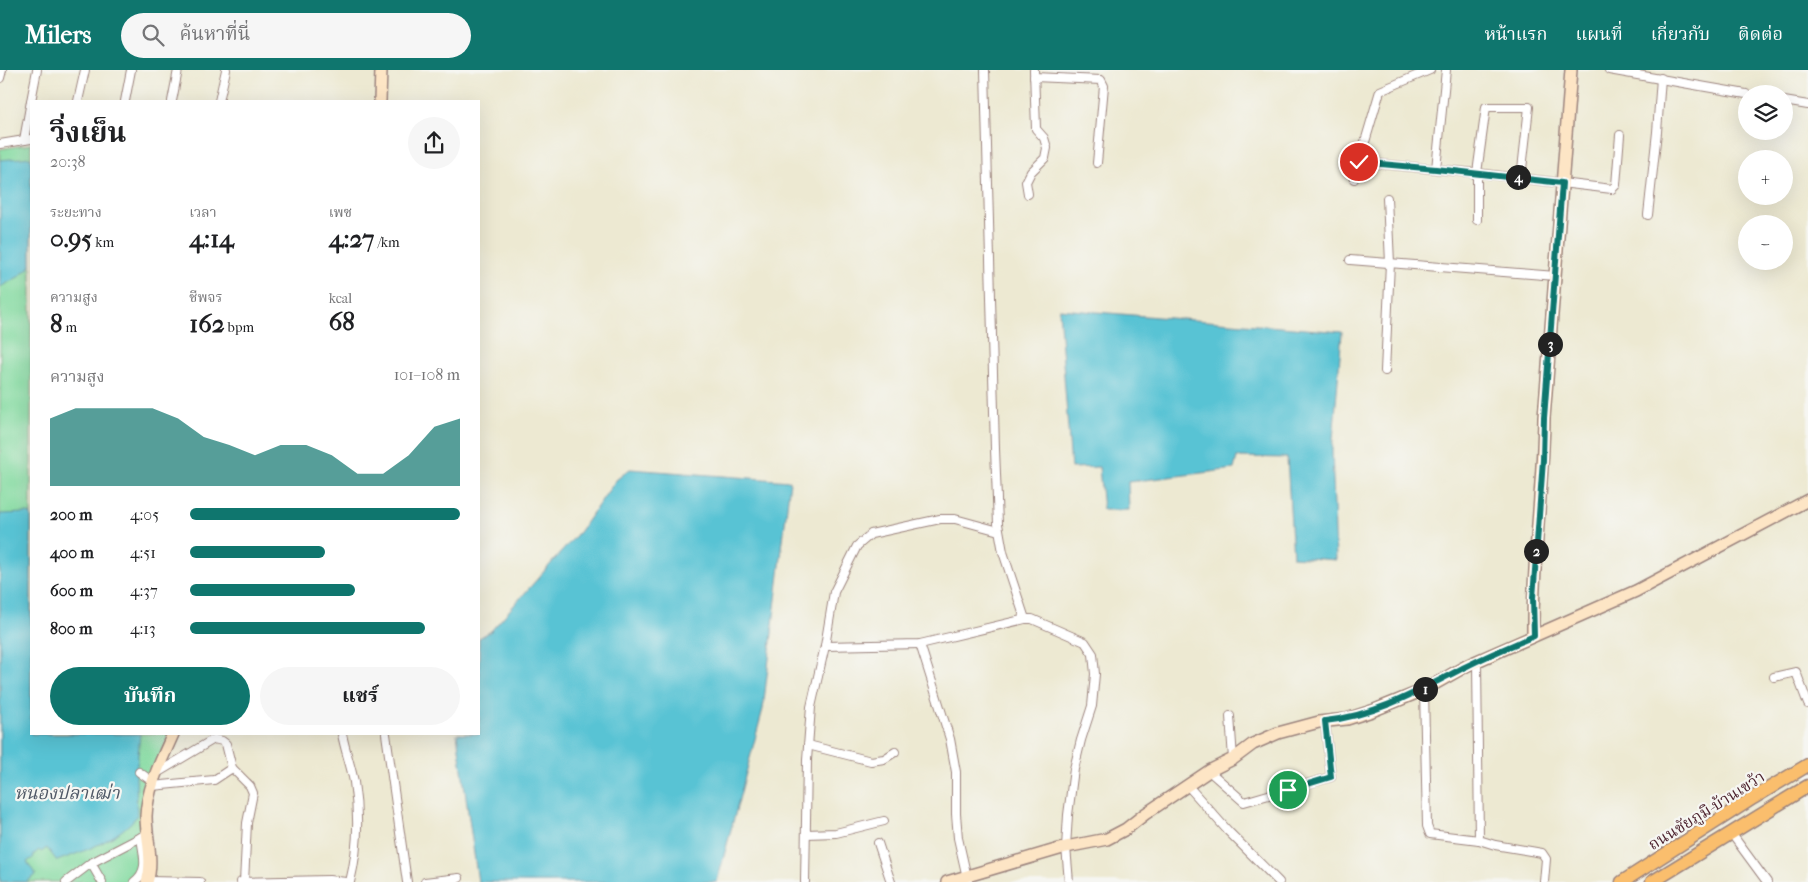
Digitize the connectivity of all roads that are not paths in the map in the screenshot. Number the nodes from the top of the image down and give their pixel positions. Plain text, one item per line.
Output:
1 (2, 70) edge
2 (37, 70) edge
3 (85, 70) edge
4 (131, 70) edge
5 (178, 70) edge
6 (226, 70) edge
7 (381, 70) edge
8 (985, 70) edge
9 (1430, 70) edge
10 (1446, 70) edge
11 (1571, 70) edge
12 (1609, 70) edge
13 (1034, 74) edge
14 (0, 78) edge
15 (1661, 78) junction
16 (1738, 92) edge
17 (31, 100) edge
18 (78, 100) edge
19 (125, 100) edge
20 (172, 100) edge
21 (219, 100) edge
22 (380, 100) edge
23 (1793, 102) edge
24 (1808, 105) edge
25 (30, 111) edge
26 (1620, 134) dead end
27 (27, 140) edge
28 (0, 144) edge
29 (1359, 162) junction
30 (1097, 163) dead end
31 (1436, 169) junction
32 (1477, 173) junction
33 (1521, 178) junction
34 (1354, 179) dead end
35 (1562, 183) junction
36 (1028, 194) dead end
37 (1386, 198) dead end
38 (1648, 215) dead end
39 (1476, 220) dead end
40 (1350, 260) dead end
41 (1390, 263) junction
42 (1556, 276) junction
43 (1385, 371) dead end
44 (1808, 500) edge
45 (999, 531) junction
46 (1025, 618) junction
47 (1534, 636) junction
48 (920, 644) junction
49 (825, 646) junction
50 (1477, 662) junction
51 (1774, 677) dead end
52 (1424, 690) junction
53 (1808, 704) edge
54 (1230, 716) dead end
55 (1325, 721) junction
56 (173, 735) edge
57 (342, 735) edge
58 (386, 735) edge
59 (808, 744) junction
60 (895, 752) dead end
61 (1234, 759) junction
62 (1808, 765) edge
63 (232, 768) junction
64 (1209, 770) junction
65 (139, 772) dead end
66 (154, 780) junction
67 (1188, 786) junction
68 (1808, 786) edge
69 (884, 821) dead end
70 (1731, 833) junction
71 (806, 834) junction
72 (144, 836) junction
73 (1479, 840) junction
74 (878, 843) dead end
75 (1066, 847) junction
76 (91, 863) junction
77 (458, 878) dead end
78 (966, 879) edge
79 (328, 881) edge
80 (66, 882) edge
81 (102, 882) edge
82 (134, 882) edge
83 (152, 882) edge
84 (200, 882) edge
85 (239, 882) edge
86 (244, 882) edge
87 (348, 882) edge
88 (407, 882) edge
89 (425, 882) edge
90 (805, 882) edge
91 (891, 882) edge
92 (947, 882) edge
93 (1068, 882) edge
94 (1279, 882) edge
95 (1544, 882) edge
96 (1622, 882) edge
97 (1652, 882) edge
98 (1767, 882) edge

1 - 14 street
2 - 17 street
3 - 18 street
4 - 19 street
5 - 20 street
6 - 21 street
7 - 22 street
8 - 45 street
9 - 29 street
10 - 31 street
11 - 35 street
12 - 15 street
13 - 30 street
13 - 36 street
15 - 16 street
15 - 38 street
23 - 24 street
25 - 27 street
26 - 35 street
27 - 28 street
29 - 31 street
29 - 34 street
31 - 32 street
32 - 33 street
32 - 33 street
32 - 39 street
33 - 35 street
35 - 42 street
37 - 41 street
40 - 41 street
41 - 42 street
41 - 43 street
42 - 47 street
44 - 47 street
45 - 46 street
45 - 49 street
46 - 48 street
46 - 75 street
47 - 50 street
48 - 49 street
48 - 78 street
49 - 59 street
50 - 52 street
50 - 73 street
51 - 53 street
52 - 55 street
52 - 73 street
54 - 61 street
55 - 61 street
55 - 64 street
56 - 66 street
57 - 87 street
58 - 88 street
59 - 60 street
59 - 71 street
61 - 64 street
62 - 96 main road, ถนนชัยภูมิ-บ้านเขว้า
63 - 66 street
63 - 66 street
63 - 86 street
64 - 67 street
65 - 66 street
66 - 72 street
67 - 75 street
67 - 94 street
68 - 70 main road, ถนนชัยภูมิ-บ้านเขว้า
69 - 71 street
70 - 97 main road, ถนนชัยภูมิ-บ้านเขว้า
70 - 98 street
71 - 90 street
72 - 76 street
72 - 82 street
72 - 83 street
73 - 95 street
74 - 91 street
75 - 78 street
75 - 93 street
76 - 80 street
76 - 81 street
77 - 89 street
78 - 92 street
79 - 86 street
79 - 87 street
83 - 84 street
85 - 86 street

